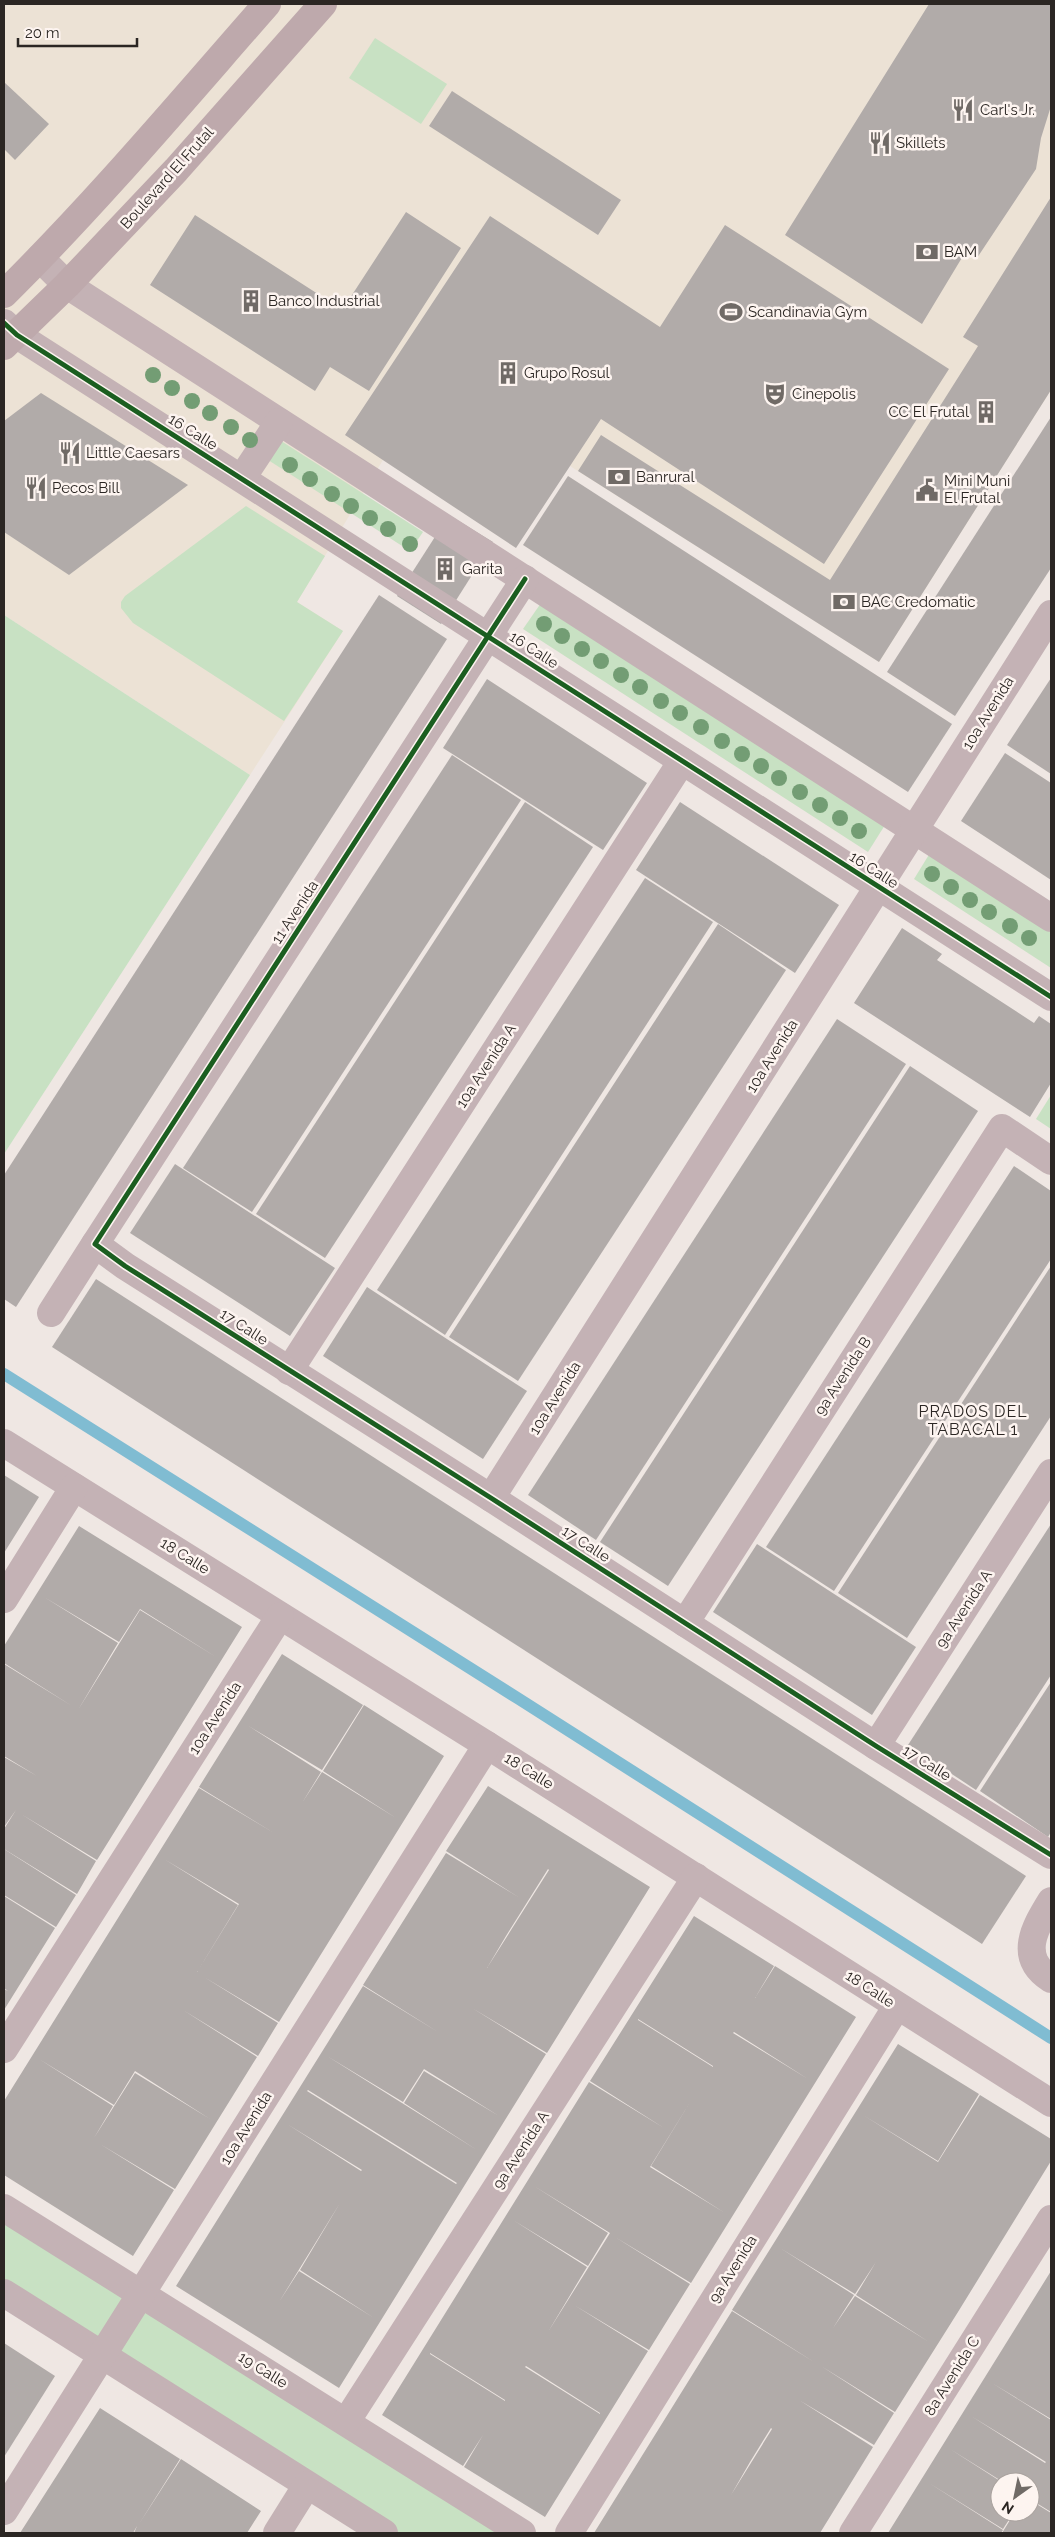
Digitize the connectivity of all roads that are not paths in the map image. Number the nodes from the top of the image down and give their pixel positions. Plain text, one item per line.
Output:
1 (267, 4) edge
2 (323, 4) edge
3 (40, 258) junction
4 (67, 285) junction
5 (4, 294) edge
6 (8, 335) edge
7 (279, 422) junction
8 (242, 478) junction
9 (525, 580) junction
10 (1051, 614) edge
11 (488, 636) junction
12 (682, 761) junction
13 (915, 829) junction
14 (879, 888) junction
15 (1051, 918) edge
16 (1051, 997) edge
17 (1051, 1161) edge
18 (102, 1249) junction
19 (51, 1313) dead end
20 (289, 1371) junction
21 (4, 1443) edge
22 (1051, 1473) edge
23 (74, 1487) junction
24 (491, 1498) junction
25 (4, 1599) edge
26 (280, 1616) junction
27 (685, 1623) junction
28 (488, 1745) junction
29 (876, 1746) junction
30 (1051, 1855) edge
31 (696, 1877) junction
32 (1051, 1901) edge
33 (1051, 1979) edge
34 (897, 2006) junction
35 (4, 2048) edge
36 (1051, 2103) edge
37 (4, 2208) edge
38 (1051, 2219) edge
39 (4, 2293) edge
40 (141, 2295) junction
41 (103, 2357) junction
42 (346, 2422) junction
43 (307, 2485) junction
44 (4, 2511) edge
45 (277, 2533) edge
46 (384, 2533) edge
47 (522, 2533) edge
48 (569, 2533) edge
49 (853, 2533) edge

1 - 3 main road
2 - 4 main road, Boulevard El Frutal
3 - 4 street
3 - 5 main road
4 - 6 main road, Boulevard El Frutal
4 - 7 street
6 - 8 street, 16 Calle
7 - 8 street
7 - 9 street
8 - 11 street, 16 Calle
9 - 11 street, 11 Avenida
9 - 13 street
10 - 13 street, 10a Avenida
11 - 12 street, 16 Calle
11 - 18 street, 11 Avenida
12 - 14 street, 16 Calle
12 - 20 street, 10a Avenida A
13 - 14 street, 10a Avenida
13 - 15 street
14 - 16 street, 16 Calle
14 - 24 street, 10a Avenida
17 - 27 street, 9a Avenida B
18 - 19 street, 11 Avenida
18 - 20 street, 17 Calle
20 - 24 street, 17 Calle
21 - 23 street, 18 Calle
22 - 29 street, 9a Avenida A
23 - 25 street
23 - 26 street, 18 Calle
24 - 27 street, 17 Calle
26 - 28 street, 18 Calle
26 - 35 street, 10a Avenida
27 - 29 street, 17 Calle
28 - 31 street, 18 Calle
28 - 40 street, 10a Avenida
29 - 30 street, 17 Calle
31 - 34 street, 18 Calle
31 - 42 street, 9a Avenida A
32 - 33 street
34 - 36 street, 18 Calle
34 - 48 street, 9a Avenida
37 - 40 street, 19 Calle
38 - 49 street, 8a Avenida C
39 - 41 street
40 - 41 street, 10a Avenida
40 - 42 street, 19 Calle
41 - 43 street
41 - 44 street, 10a Avenida
42 - 47 street, 19 Calle
43 - 45 street
43 - 46 street

